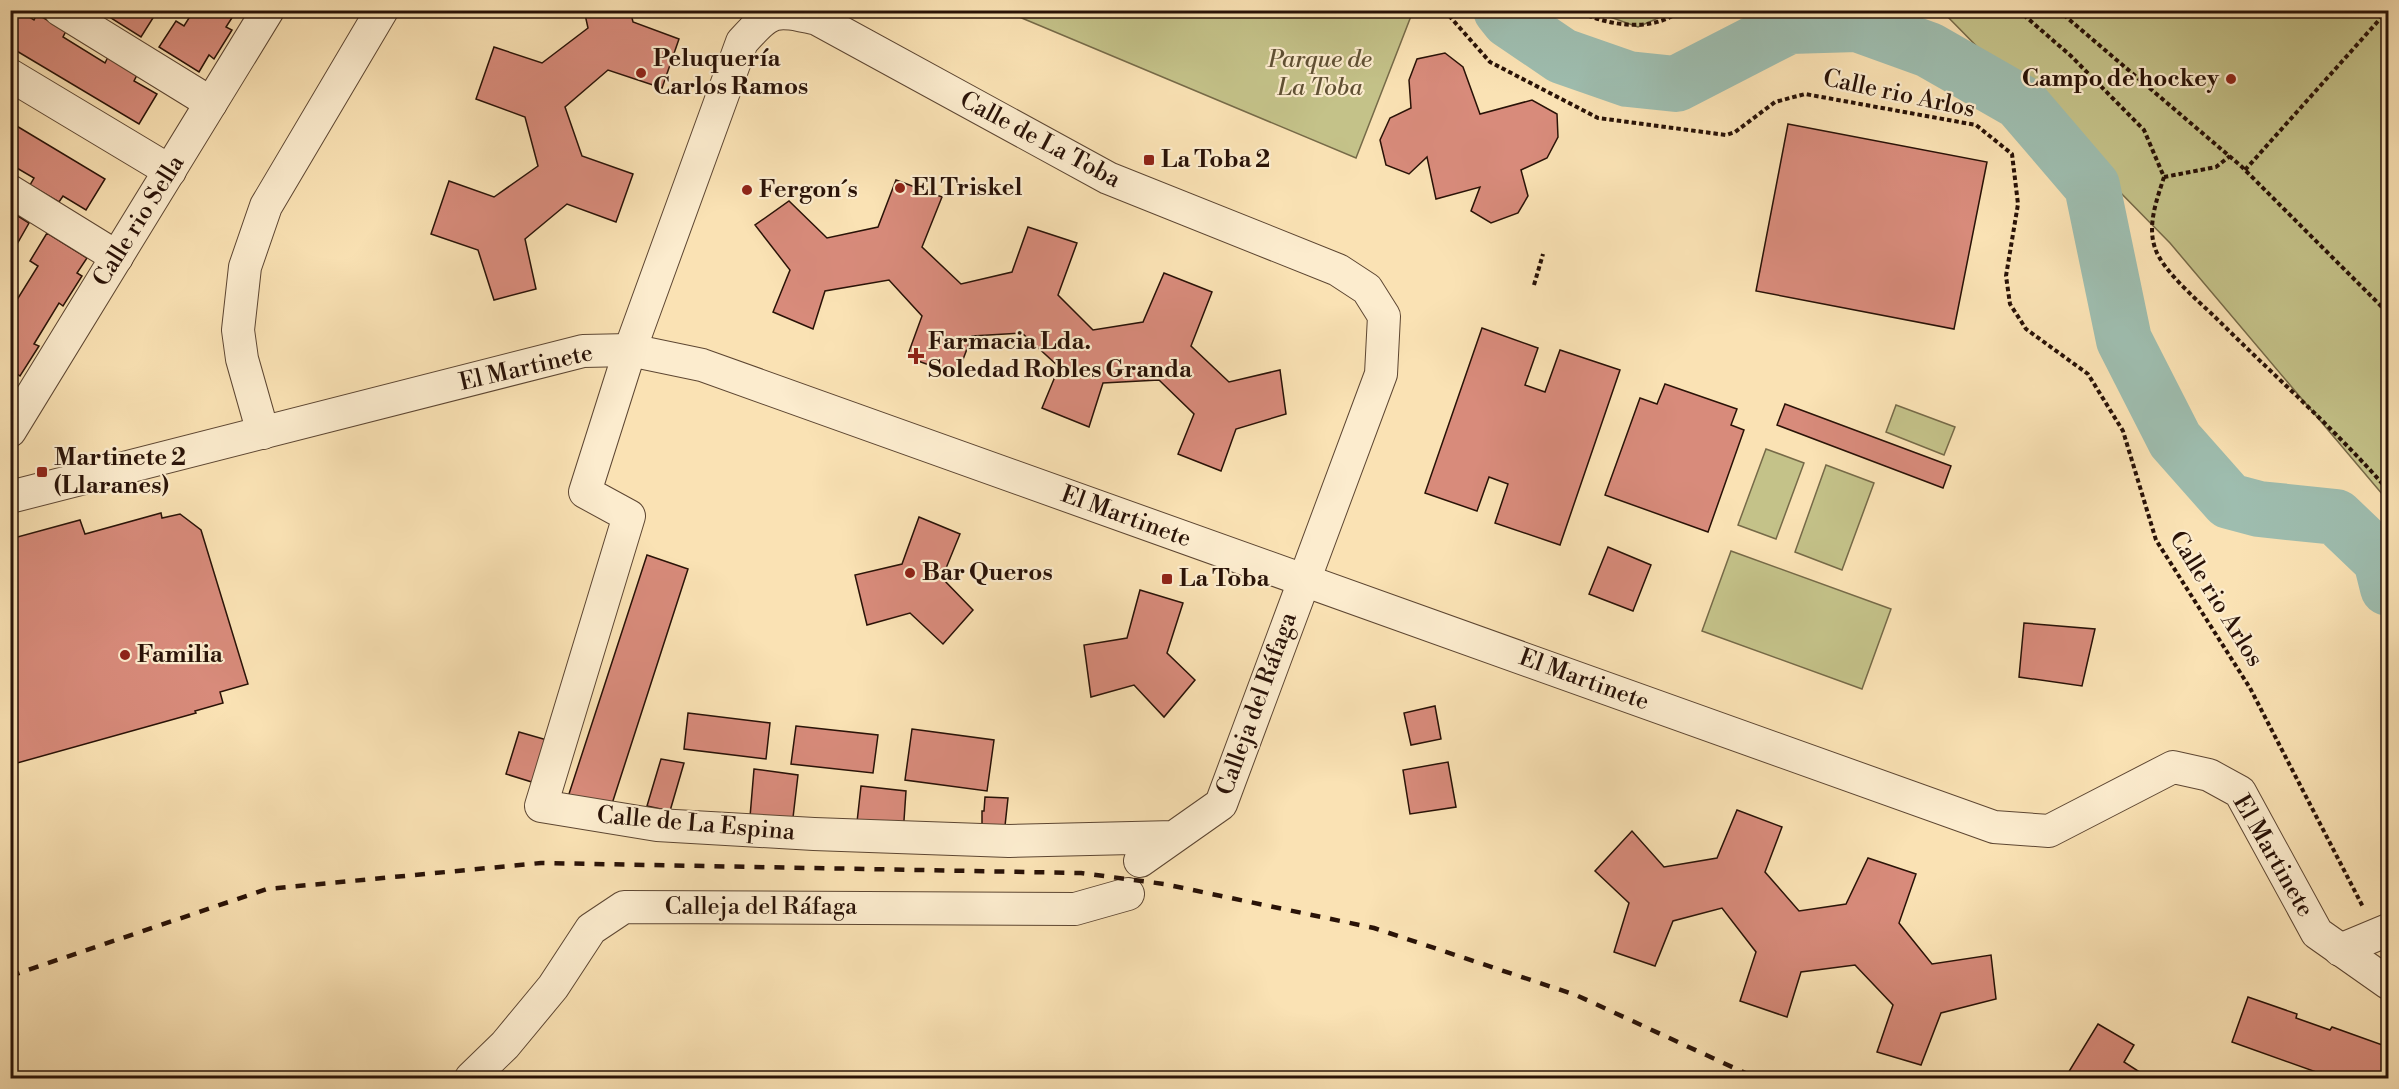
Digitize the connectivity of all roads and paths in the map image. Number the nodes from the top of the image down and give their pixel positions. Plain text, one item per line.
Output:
1 (60, 10) edge
2 (268, 10) edge
3 (382, 10) edge
4 (1444, 10) edge
5 (1574, 10) edge
6 (1682, 10) edge
7 (2018, 10) edge
8 (2058, 10) edge
9 (2388, 10) edge
10 (10, 75) edge
11 (211, 103) junction
12 (2230, 156) junction
13 (2245, 170) junction
14 (170, 171) junction
15 (2164, 177) junction
16 (10, 191) edge
17 (1543, 254) dead end
18 (117, 257) junction
19 (1534, 285) dead end
20 (2388, 313) edge
21 (630, 350) junction
22 (12, 424) edge
23 (263, 434) junction
24 (2388, 490) edge
25 (10, 497) edge
26 (1303, 579) junction
27 (1174, 837) junction
28 (1140, 861) dead end
29 (1128, 894) dead end
30 (2388, 930) edge
31 (2340, 950) junction
32 (2388, 983) edge
33 (471, 1078) edge

1 - 11 street
2 - 11 street, Calle rio Sella
3 - 23 street
4 - 31 path, Calle rio Arlos
5 - 6 path
7 - 15 path
8 - 12 path
9 - 13 path
10 - 14 street
11 - 14 street, Calle rio Sella
12 - 13 path
12 - 15 path
13 - 20 path
14 - 18 street, Calle rio Sella
15 - 24 path
16 - 18 street
17 - 19 path
18 - 22 street, Calle rio Sella
21 - 23 street, El Martinete
21 - 26 street, El Martinete
21 - 26 street, Calle de La Toba
21 - 27 street, Calle de La Espina
23 - 25 street, El Martinete
26 - 27 street, Calleja del Ráfaga
26 - 31 street, El Martinete
27 - 28 street, Calleja del Ráfaga
29 - 33 street, Calleja del Ráfaga
30 - 31 street
31 - 32 street, El Martinete

